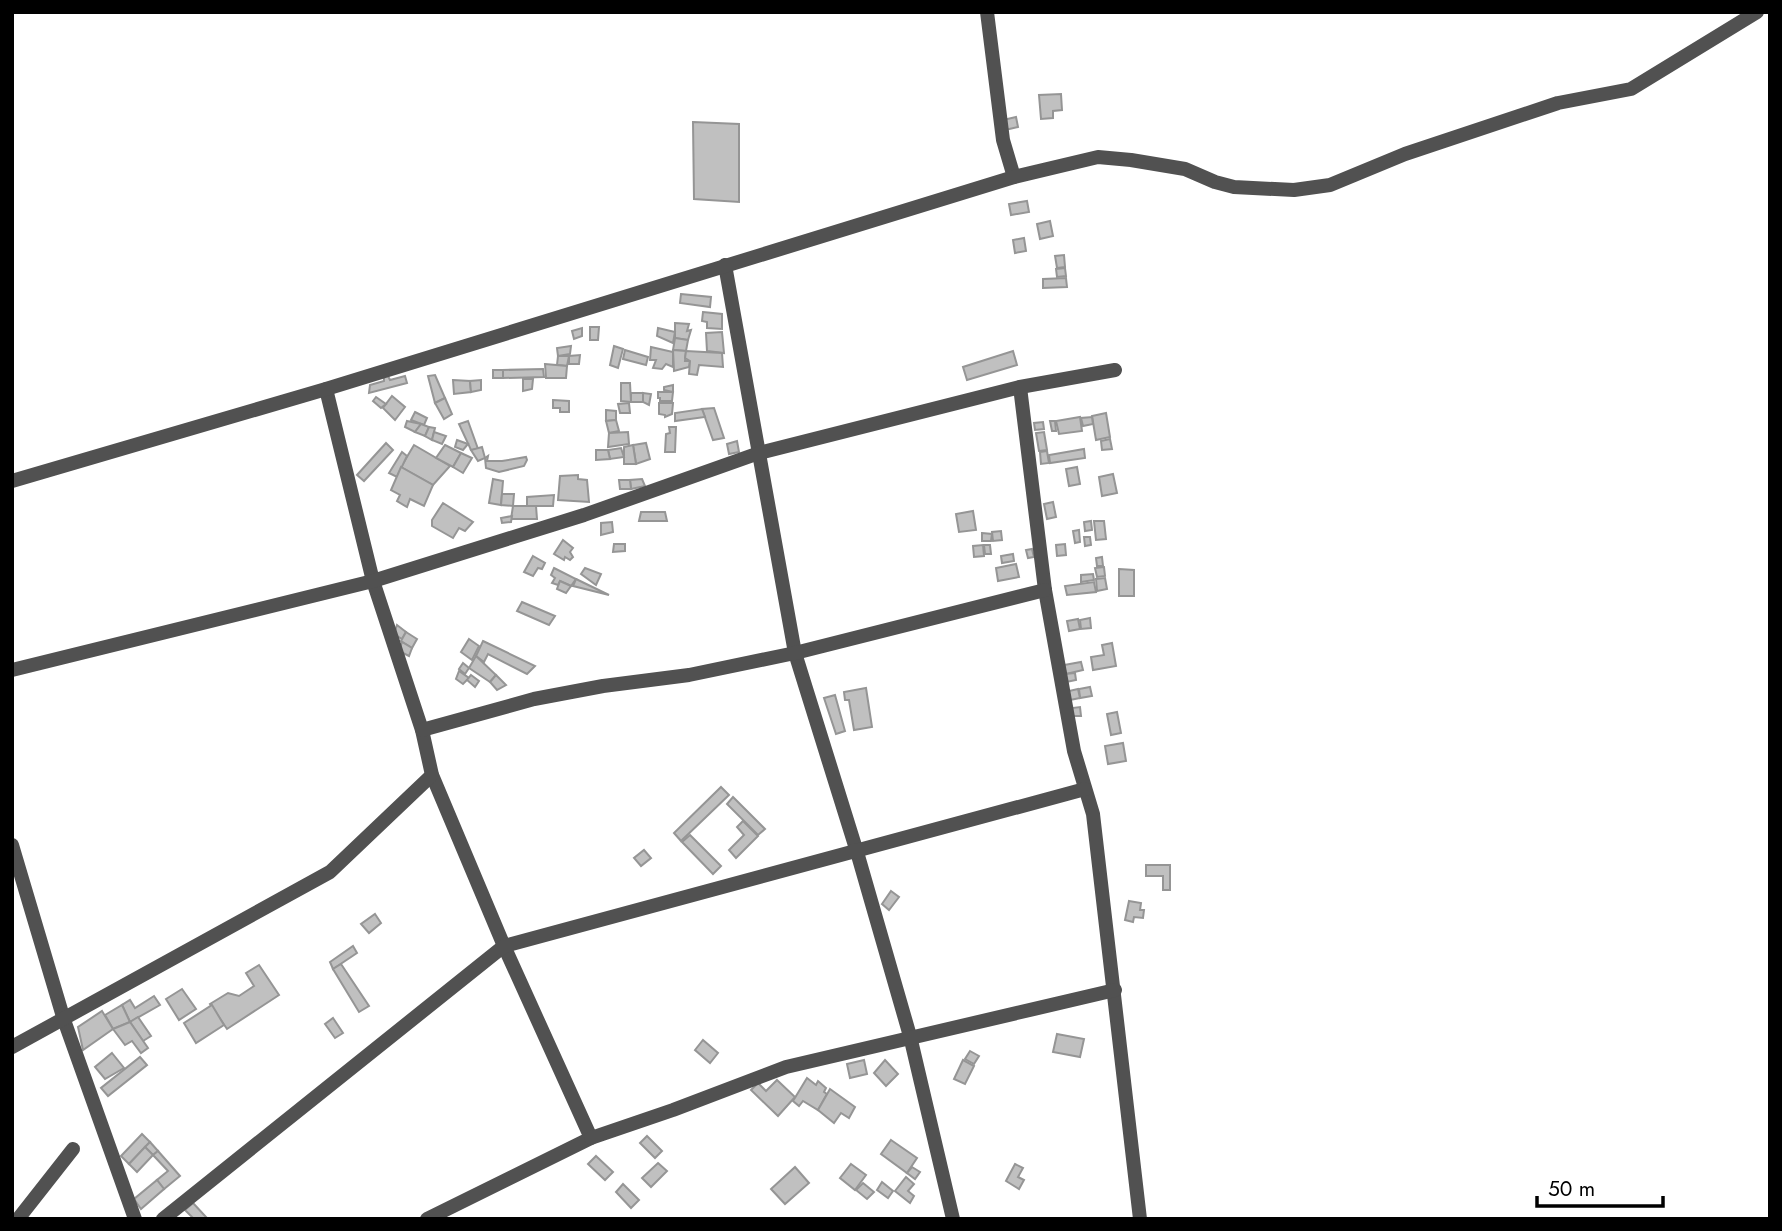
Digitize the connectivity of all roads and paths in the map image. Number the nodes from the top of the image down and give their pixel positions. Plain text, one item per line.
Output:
1 (987, 12) edge
2 (1757, 12) edge
3 (1014, 177) junction
4 (725, 265) junction
5 (1115, 370) dead end
6 (1020, 387) junction
7 (326, 389) junction
8 (759, 453) junction
9 (12, 481) edge
10 (373, 581) junction
11 (1045, 590) junction
12 (795, 653) junction
13 (12, 670) edge
14 (422, 730) junction
15 (432, 775) junction
16 (1086, 789) junction
17 (12, 845) edge
18 (857, 852) junction
19 (505, 946) junction
20 (1115, 989) junction
21 (64, 1020) junction
22 (910, 1036) junction
23 (12, 1046) edge
24 (591, 1138) junction
25 (74, 1149) dead end
26 (18, 1219) edge
27 (135, 1219) edge
28 (163, 1219) edge
29 (427, 1219) edge
30 (953, 1219) edge
31 (1140, 1219) edge

1 - 3 street
2 - 3 street
3 - 4 street
4 - 7 street
4 - 8 street
5 - 6 street
6 - 8 street
6 - 11 street
7 - 9 street
7 - 10 street
8 - 10 street
8 - 12 street
10 - 13 street
10 - 14 street
11 - 12 street
11 - 16 street
12 - 14 street
12 - 18 street
14 - 15 street
15 - 19 street
15 - 21 street
16 - 18 street
16 - 20 street
17 - 21 street
18 - 19 street
18 - 22 street
19 - 24 street
19 - 28 street
20 - 22 street
20 - 31 street
21 - 23 street
21 - 27 street
22 - 24 street
22 - 30 street
24 - 29 street
25 - 26 street

